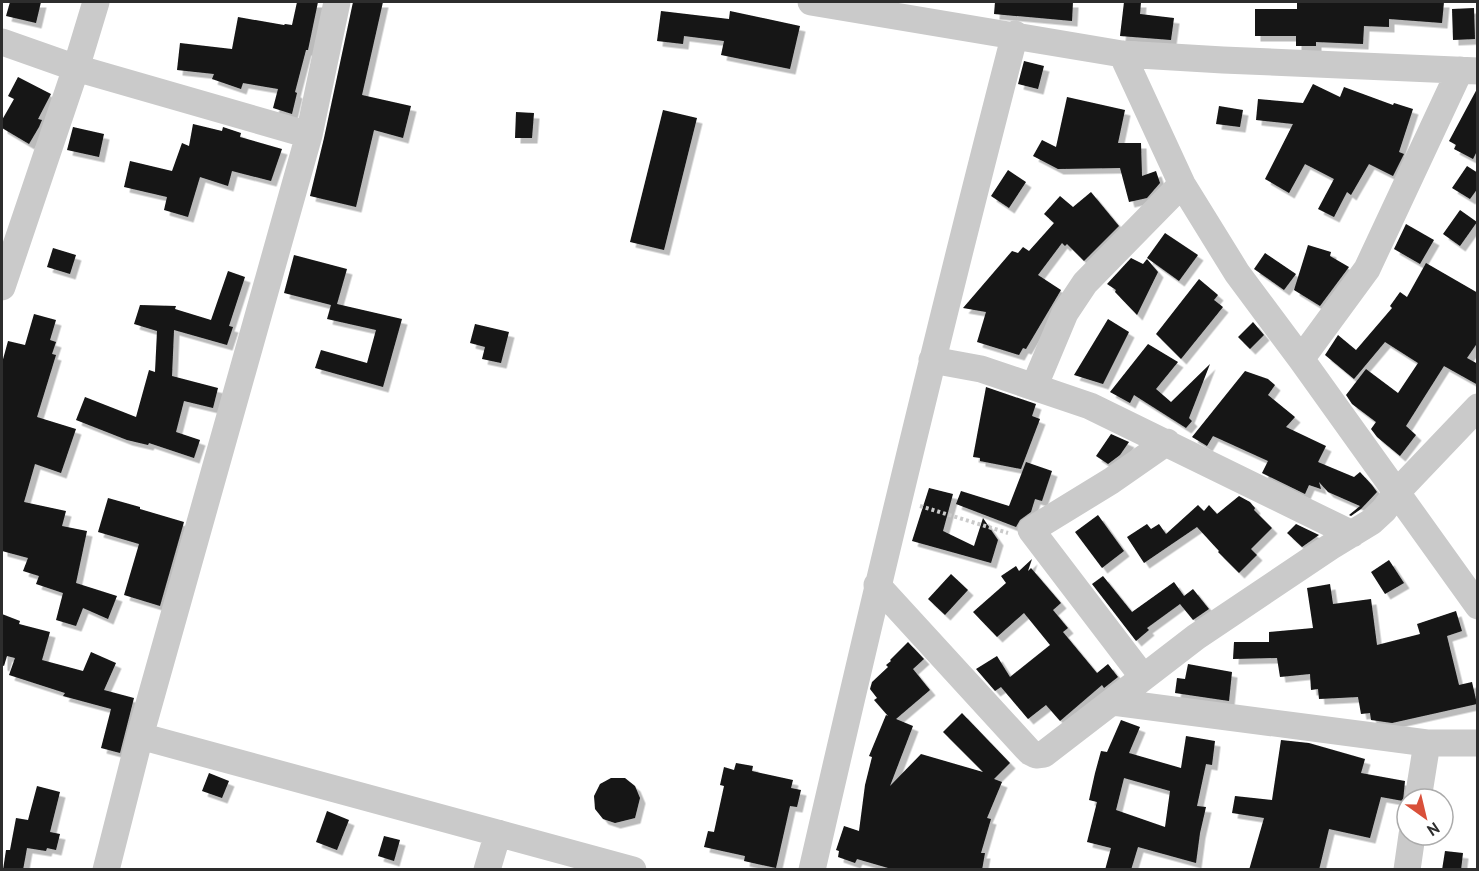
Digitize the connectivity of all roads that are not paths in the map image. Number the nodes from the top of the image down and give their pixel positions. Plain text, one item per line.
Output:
1 (96, 2) edge
2 (338, 2) edge
3 (811, 2) edge
4 (1015, 34) junction
5 (2, 42) edge
6 (1122, 54) junction
7 (76, 68) junction
8 (1469, 70) edge
9 (309, 135) junction
10 (1182, 184) junction
11 (2, 287) edge
12 (1301, 359) junction
13 (932, 360) junction
14 (1034, 387) junction
15 (1478, 407) edge
16 (1167, 442) junction
17 (1397, 492) junction
18 (1352, 534) junction
19 (877, 585) junction
20 (1478, 606) edge
21 (1143, 677) junction
22 (1113, 702) junction
23 (140, 736) junction
24 (1427, 743) junction
25 (1478, 743) edge
26 (1420, 787) edge
27 (498, 833) junction
28 (1410, 847) edge
29 (106, 870) edge
30 (487, 870) edge
31 (633, 870) edge
32 (812, 870) edge
33 (1407, 870) edge

1 - 7 street
2 - 9 street
3 - 4 street
4 - 6 street
4 - 13 street
5 - 7 street
6 - 8 street
6 - 10 street
7 - 9 street
7 - 11 street
8 - 12 street
9 - 23 street
10 - 12 street
10 - 14 street
12 - 17 street
13 - 14 street
13 - 19 street
14 - 16 street
15 - 17 street
16 - 18 street
16 - 21 street
17 - 18 street
17 - 20 street
18 - 21 street
19 - 22 street
19 - 32 street
21 - 22 street
22 - 24 street
23 - 27 street
23 - 29 street
24 - 25 street
24 - 26 street
27 - 30 street
27 - 31 street
28 - 33 street

